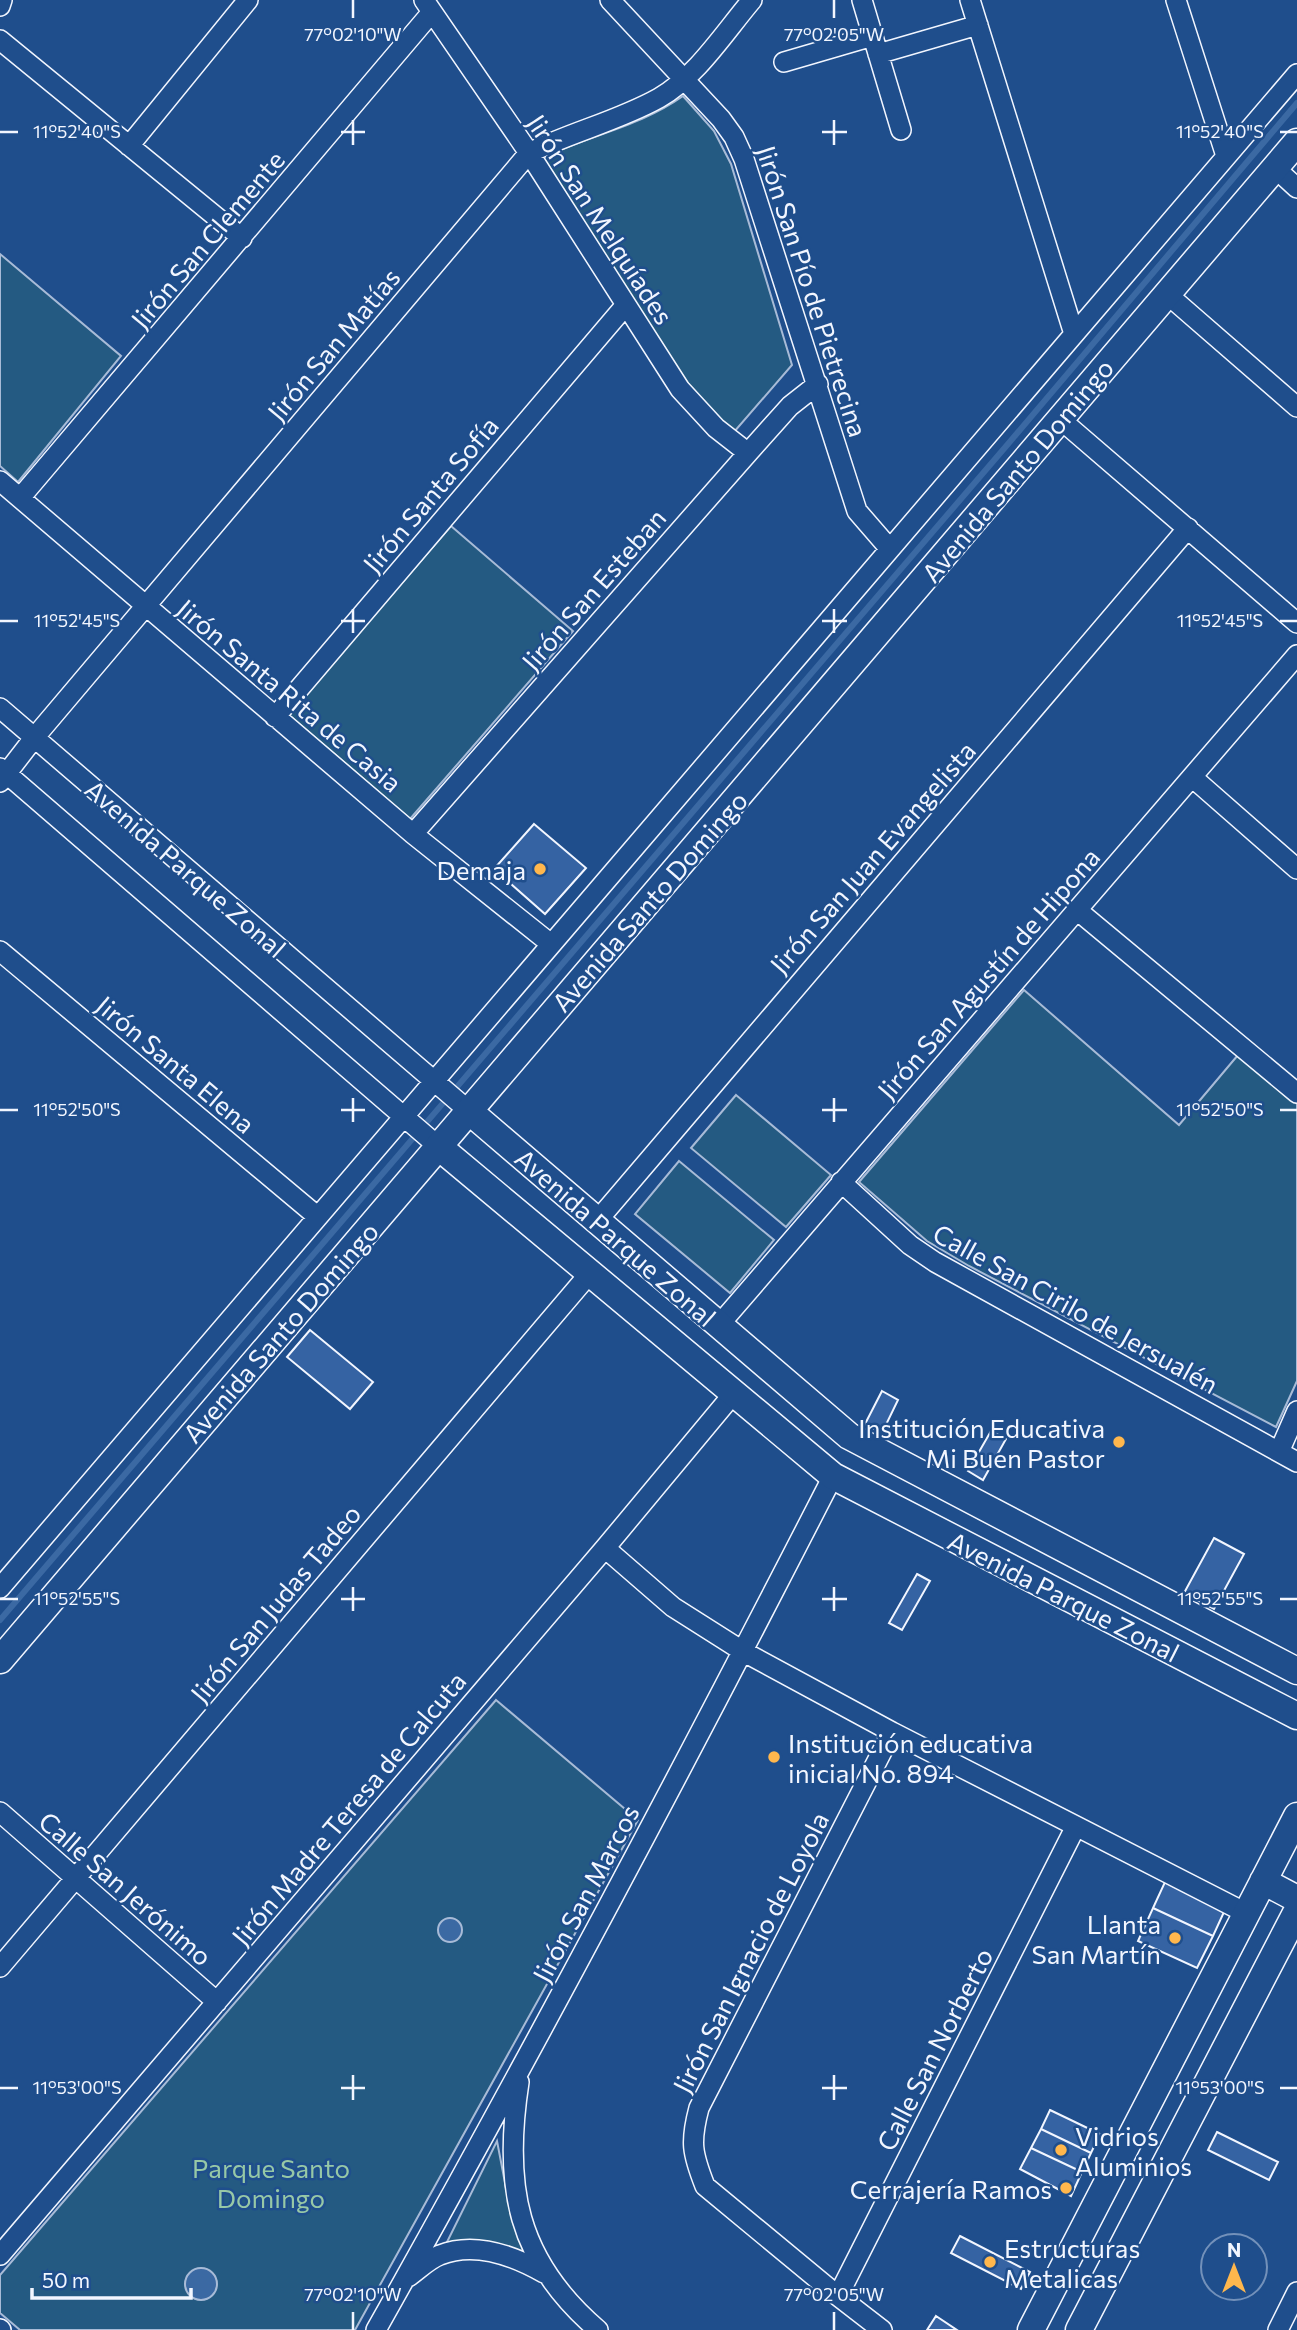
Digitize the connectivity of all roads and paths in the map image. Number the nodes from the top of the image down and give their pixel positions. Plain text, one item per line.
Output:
1 (2, 0) edge
2 (248, 0) edge
3 (610, 0) edge
4 (752, 0) edge
5 (862, 0) edge
6 (970, 0) edge
7 (1176, 0) edge
8 (0, 6) edge
9 (428, 6) edge
10 (978, 25) junction
11 (0, 40) edge
12 (876, 45) junction
13 (784, 62) dead end
14 (1297, 74) edge
15 (684, 80) junction
16 (901, 130) dead end
17 (1297, 142) edge
18 (129, 146) junction
19 (529, 153) junction
20 (1226, 156) junction
21 (1275, 168) junction
22 (1297, 188) edge
23 (242, 238) junction
24 (1167, 294) junction
25 (625, 306) junction
26 (1074, 334) junction
27 (818, 384) junction
28 (1297, 407) edge
29 (1060, 419) junction
30 (748, 453) junction
31 (0, 481) edge
32 (20, 498) junction
33 (1188, 528) junction
34 (889, 548) junction
35 (145, 607) junction
36 (1297, 623) edge
37 (1297, 655) edge
38 (0, 708) edge
39 (275, 717) junction
40 (34, 738) junction
41 (2, 774) edge
42 (1192, 777) junction
43 (413, 834) junction
44 (1297, 869) edge
45 (1077, 909) junction
46 (551, 944) junction
47 (0, 951) edge
48 (434, 1081) junction
49 (1297, 1093) edge
50 (469, 1111) junction
51 (403, 1117) junction
52 (439, 1147) junction
53 (841, 1182) junction
54 (318, 1217) junction
55 (597, 1221) junction
56 (590, 1273) junction
57 (719, 1325) junction
58 (734, 1393) junction
59 (1297, 1411) edge
60 (1279, 1452) junction
61 (1297, 1462) edge
62 (833, 1476) junction
63 (605, 1548) junction
64 (0, 1588) edge
65 (744, 1652) junction
66 (0, 1660) edge
67 (1297, 1671) edge
68 (1294, 1707) edge
69 (892, 1732) junction
70 (0, 1812) edge
71 (1297, 1815) edge
72 (1076, 1826) junction
73 (76, 1878) junction
74 (1263, 1881) junction
75 (1297, 1899) edge
76 (1246, 1913) junction
77 (1293, 1929) edge
78 (0, 1968) edge
79 (217, 2002) junction
80 (522, 2067) junction
81 (0, 2255) edge
82 (546, 2274) junction
83 (404, 2279) junction
84 (1297, 2292) edge
85 (838, 2296) junction
86 (376, 2330) edge
87 (598, 2330) edge
88 (883, 2330) edge
89 (1031, 2330) edge
90 (1079, 2330) edge
91 (1278, 2330) edge

1 - 8 street
2 - 18 street
3 - 15 street, Jirón San Pío de Pietrecina
4 - 15 street, Jirón San Matías
5 - 12 street
6 - 10 street
7 - 20 street
9 - 19 street, Jirón San Melquíades
9 - 23 street, Jirón San Clemente
10 - 12 street
10 - 26 street
11 - 18 street
12 - 13 street
12 - 16 street
14 - 20 street, Avenida Santo Domingo
15 - 19 street, Jirón San Matías
15 - 27 street, Jirón San Pío de Pietrecina
17 - 21 main road, Avenida Santo Domingo
18 - 23 street
19 - 25 street, Jirón San Melquíades
19 - 35 street, Jirón San Matías
20 - 26 street, Avenida Santo Domingo
21 - 22 street
21 - 24 main road, Avenida Santo Domingo
23 - 32 street, Jirón San Clemente
24 - 28 street
24 - 29 main road, Avenida Santo Domingo
25 - 30 street, Jirón San Melquíades
25 - 39 street, Jirón Santa Sofía
26 - 34 street, Avenida Santo Domingo
27 - 30 street, Jirón San Esteban
27 - 34 street, Jirón San Pío de Pietrecina
29 - 33 street
29 - 50 main road, Avenida Santo Domingo
30 - 43 street, Jirón San Esteban
31 - 32 street, Jirón Santa Rita de Casia
32 - 35 street, Jirón Santa Rita de Casia
33 - 36 street
33 - 55 street, Jirón San Juan Evangelista
34 - 46 street, Avenida Santo Domingo
35 - 39 street, Jirón Santa Rita de Casia
35 - 40 street, Jirón San Matías
37 - 42 street, Jirón San Agustín de Hipona
38 - 40 street, Avenida Parque Zonal
39 - 43 street, Jirón Santa Rita de Casia
40 - 41 street, Jirón San Matías
40 - 48 street, Avenida Parque Zonal
41 - 51 street, Avenida Parque Zonal
42 - 44 street
42 - 45 street, Jirón San Agustín de Hipona
43 - 46 street, Jirón Santa Rita de Casia
45 - 49 street
45 - 53 street, Jirón San Agustín de Hipona
46 - 48 street, Avenida Santo Domingo
47 - 54 street, Jirón Santa Elena
48 - 50 street, Avenida Parque Zonal
48 - 51 street, Avenida Santo Domingo
50 - 52 main road, Avenida Santo Domingo
50 - 55 main road, Avenida Parque Zonal
51 - 52 street, Avenida Parque Zonal
51 - 54 street, Avenida Santo Domingo
52 - 56 main road, Avenida Parque Zonal
52 - 66 main road, Avenida Santo Domingo
53 - 57 street, Jirón San Agustín de Hipona
53 - 60 street, Calle San Cirilo de Jersualén
54 - 64 street, Avenida Santo Domingo
55 - 57 main road, Avenida Parque Zonal
56 - 58 main road, Avenida Parque Zonal
56 - 73 street, Jirón San Judas Tadeo
57 - 67 main road, Avenida Parque Zonal
58 - 62 main road, Avenida Parque Zonal
58 - 63 street, Jirón Madre Teresa de Calcuta
59 - 60 street
60 - 61 street, Calle San Cirilo de Jersualén
62 - 65 street, Jirón San Marcos
62 - 68 main road, Avenida Parque Zonal
63 - 65 street
63 - 79 street, Jirón Madre Teresa de Calcuta
65 - 69 street
65 - 80 street, Jirón San Marcos
69 - 72 street
69 - 85 street, Jirón San Ignacio de Loyola
70 - 73 street, Calle San Jerónimo
71 - 74 main road
72 - 76 street
72 - 85 street, Calle San Norberto
73 - 78 street, Jirón San Judas Tadeo
73 - 79 street, Calle San Jerónimo
74 - 75 main road
74 - 76 main road
76 - 89 main road
77 - 90 main road
79 - 81 street, Jirón Madre Teresa de Calcuta
80 - 82 street
80 - 83 street, Jirón San Marcos
82 - 83 street
82 - 87 street
83 - 86 street, Jirón San Marcos
84 - 91 street
85 - 88 street, Jirón San Ignacio de Loyola

